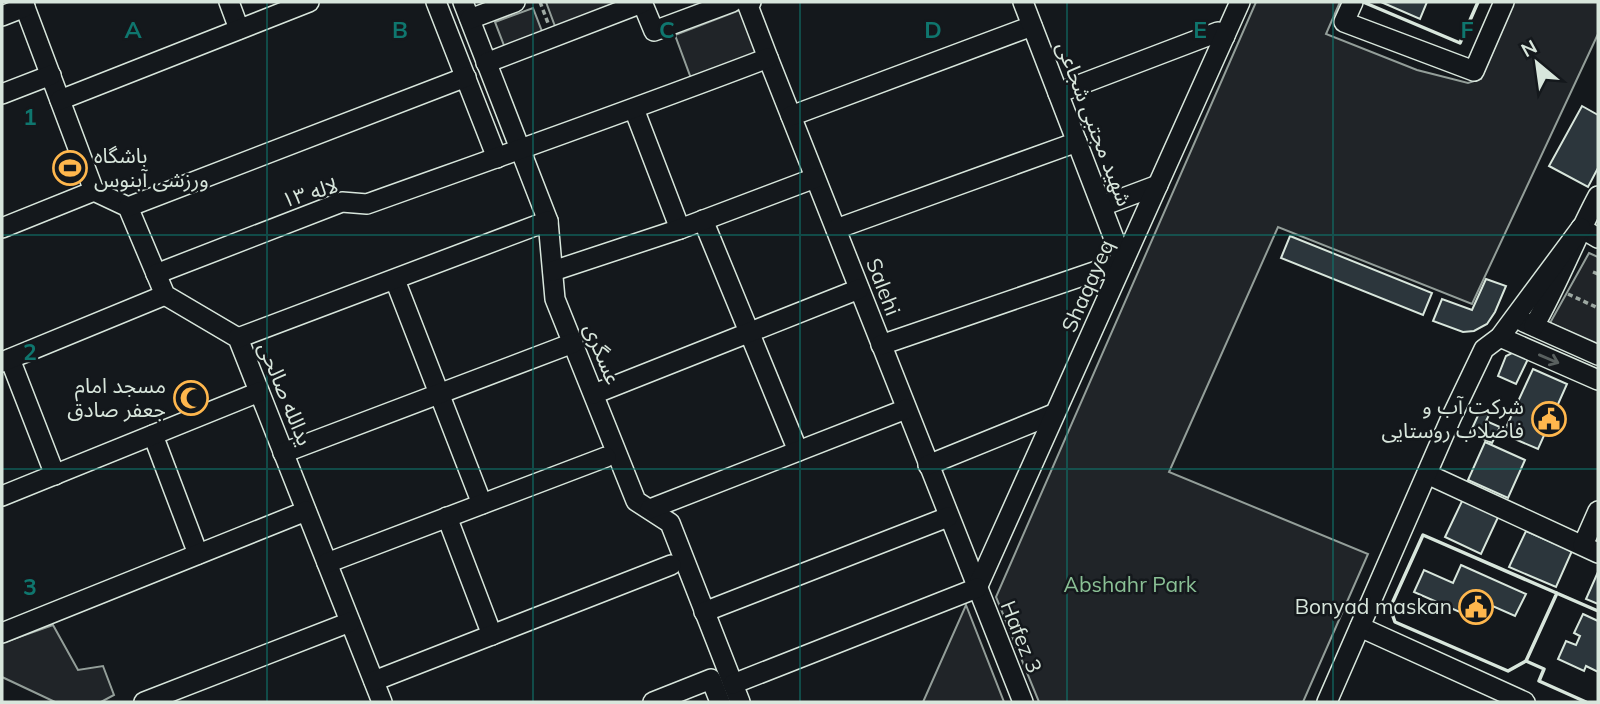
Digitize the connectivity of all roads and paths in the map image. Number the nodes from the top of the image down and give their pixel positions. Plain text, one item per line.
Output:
1 (229, 2) edge
2 (309, 2) edge
3 (436, 2) edge
4 (515, 2) edge
5 (642, 2) edge
6 (743, 2) edge
7 (1023, 2) edge
8 (1240, 2) edge
9 (1353, 2) edge
10 (1504, 2) edge
11 (24, 5) edge
12 (467, 10) edge
13 (2, 16) edge
14 (1032, 26) junction
15 (239, 29) junction
16 (1225, 36) junction
17 (477, 39) junction
18 (454, 48) junction
19 (768, 58) junction
20 (486, 63) junction
21 (51, 75) junction
22 (466, 77) junction
23 (1058, 93) junction
24 (2, 94) edge
25 (60, 100) junction
26 (634, 109) junction
27 (791, 116) junction
28 (1077, 142) junction
29 (518, 148) junction
30 (497, 158) junction
31 (815, 178) junction
32 (1158, 186) junction
33 (94, 191) junction
34 (1598, 196) edge
35 (1102, 206) junction
36 (128, 207) junction
37 (703, 220) junction
38 (548, 221) junction
39 (2, 228) edge
40 (1581, 228) junction
41 (680, 229) junction
42 (836, 229) junction
43 (1598, 238) edge
44 (1123, 262) junction
45 (553, 271) junction
46 (156, 274) junction
47 (395, 280) junction
48 (1555, 288) junction
49 (859, 289) junction
50 (165, 295) junction
51 (1598, 308) edge
52 (1514, 317) junction
53 (1534, 326) junction
54 (749, 334) junction
55 (1500, 337) junction
56 (238, 338) junction
57 (573, 343) junction
58 (881, 345) junction
59 (1598, 355) edge
60 (6, 360) edge
61 (1598, 380) edge
62 (259, 392) junction
63 (439, 394) junction
64 (594, 394) junction
65 (906, 409) junction
66 (1051, 415) dead end
67 (153, 435) junction
68 (797, 451) junction
69 (283, 453) junction
70 (607, 457) dead end
71 (928, 465) junction
72 (1427, 474) junction
73 (55, 475) junction
74 (2, 496) edge
75 (482, 504) junction
76 (650, 509) junction
77 (306, 511) junction
78 (1598, 511) edge
79 (447, 517) junction
80 (948, 517) junction
81 (1590, 549) edge
82 (198, 554) junction
83 (327, 563) junction
84 (671, 565) dead end
85 (976, 588) junction
86 (704, 612) junction
87 (350, 622) junction
88 (1360, 627) junction
89 (2, 633) edge
90 (492, 635) junction
91 (374, 681) junction
92 (733, 684) junction
93 (144, 702) edge
94 (382, 702) edge
95 (653, 702) edge
96 (720, 702) edge
97 (740, 702) edge
98 (1023, 702) edge
99 (1327, 702) edge
100 (1525, 702) edge

1 - 15 street
2 - 15 street
3 - 18 street
4 - 12 street
5 - 6 street
5 - 20 street
6 - 19 street, Salehi
7 - 14 street, شهید مجتبی شجاعی
8 - 16 street, Shaqayeq
9 - 10 street
11 - 13 street
11 - 21 street
12 - 17 street, عسگری
14 - 23 street, شهید مجتبی شجاعی
14 - 27 street
15 - 25 street
16 - 23 street
16 - 32 street, Shaqayeq
17 - 18 street
17 - 20 street, عسگری
18 - 22 street
19 - 26 street, لاله ۱۳
19 - 27 street, Salehi
20 - 29 street, عسگری
21 - 24 street
21 - 25 street
22 - 30 street
22 - 36 street
23 - 28 street, شهید مجتبی شجاعی
25 - 33 street
26 - 29 street, لاله ۱۳
26 - 41 street
27 - 31 street, Salehi
28 - 35 street, شهید مجتبی شجاعی
28 - 42 street
29 - 30 street, لاله ۱۳
29 - 38 street, عسگری
30 - 46 street, لاله ۱۳
31 - 37 street
31 - 42 street, Salehi
32 - 35 street
32 - 44 street, Shaqayeq
33 - 36 street
33 - 39 street
34 - 40 street
35 - 44 street, شهید مجتبی شجاعی
36 - 46 street
37 - 41 street
37 - 54 street
38 - 45 street, عسگری
38 - 47 street
40 - 43 street
40 - 48 street
40 - 52 street
41 - 45 street
42 - 49 street, Salehi
44 - 58 street
44 - 85 street, Shaqayeq
45 - 57 street, عسگری
46 - 50 street
47 - 56 street
47 - 63 street
48 - 51 path
48 - 53 street
49 - 54 street
49 - 58 street, Salehi
50 - 56 street, یدالله صالحی
50 - 60 street
52 - 53 street
52 - 55 street
53 - 59 street
54 - 64 street
54 - 68 street
55 -> 61 street
55 - 72 street
56 - 62 street, یدالله صالحی
57 - 63 street
57 - 64 street, عسگری
58 - 65 street, Salehi
60 - 73 street
62 - 67 street
62 - 69 street, یدالله صالحی
63 - 69 street
63 - 75 street
64 - 76 street, عسگری
65 - 68 street
65 - 71 street, Salehi
66 - 71 street
67 - 73 street
67 - 82 street
68 - 76 street
69 - 77 street, یدالله صالحی
70 - 75 street
71 - 80 street, Salehi
72 - 81 street
72 - 88 street
73 - 74 street
75 - 79 street
76 - 86 street, عسگری
77 - 82 street
77 - 83 street, یدالله صالحی
78 - 81 street
79 - 83 street
79 - 90 street
80 - 85 street, Salehi
80 - 86 street
82 - 89 street
83 - 87 street, یدالله صالحی
84 - 90 street
85 - 92 street
85 - 98 street, Hafez 3
86 - 92 street, عسگری
87 - 91 street, یدالله صالحی
87 - 93 street
88 - 99 street
88 - 100 street
90 - 91 street
91 - 94 street, یدالله صالحی
92 - 97 street, عسگری
95 - 96 street

